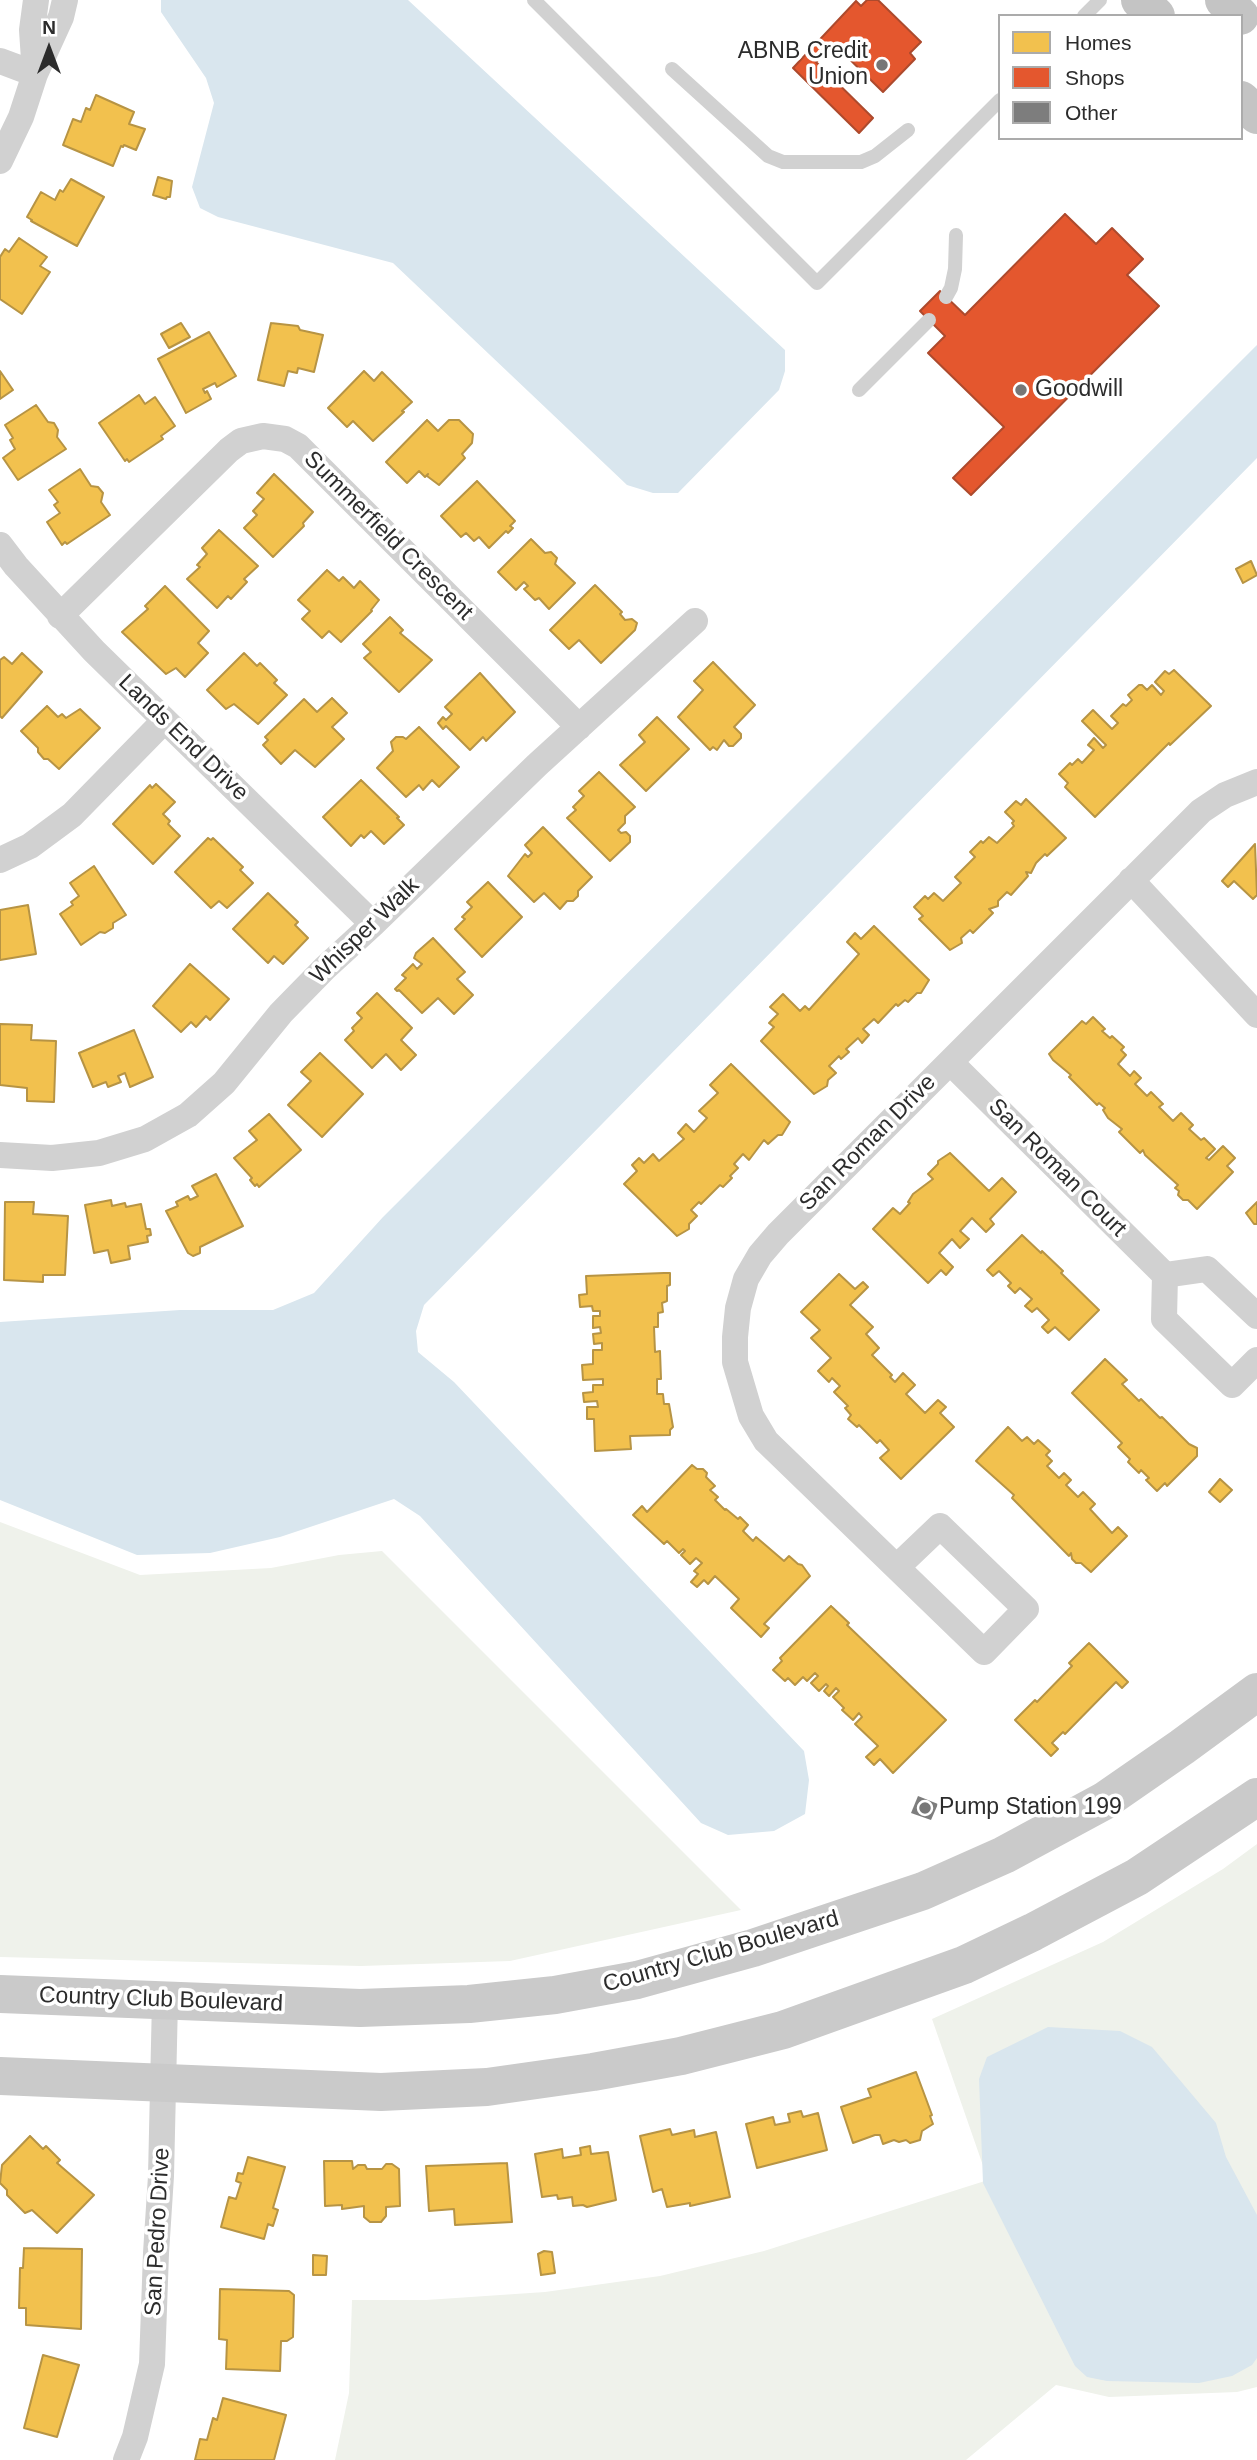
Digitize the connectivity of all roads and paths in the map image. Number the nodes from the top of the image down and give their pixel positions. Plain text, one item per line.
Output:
1 (36, 0) edge
2 (65, 0) edge
3 (534, 0) edge
4 (1100, 0) edge
5 (1140, 0) edge
6 (1224, 0) edge
7 (1086, 14) edge
8 (1154, 14) edge
9 (1239, 14) edge
10 (1243, 18) edge
11 (1257, 33) edge
12 (0, 61) edge
13 (672, 69) dead end
14 (35, 74) junction
15 (998, 102) edge
16 (1243, 102) edge
17 (1257, 115) edge
18 (908, 130) dead end
19 (0, 161) edge
20 (956, 235) dead end
21 (946, 297) dead end
22 (929, 320) dead end
23 (859, 390) dead end
24 (0, 545) edge
25 (60, 616) junction
26 (695, 621) dead end
27 (164, 721) junction
28 (579, 727) junction
29 (1257, 782) edge
30 (0, 860) edge
31 (1131, 880) junction
32 (373, 924) junction
33 (1257, 1015) edge
34 (950, 1062) junction
35 (0, 1155) edge
36 (1165, 1275) junction
37 (1257, 1317) edge
38 (1257, 1360) edge
39 (897, 1567) junction
40 (1257, 1692) edge
41 (1257, 1797) edge
42 (0, 1994) edge
43 (164, 2000) junction
44 (0, 2076) edge
45 (163, 2084) junction
46 (126, 2460) edge

1 - 14 street
2 - 14 street
3 - 15 lane
4 - 7 lane
5 - 8 main road
6 - 9 main road
10 - 11 main road
12 - 14 street
13 - 18 lane
14 - 19 street
16 - 17 main road
20 - 21 lane
22 - 23 lane
24 - 25 street, Lands End Drive
25 - 27 street, Lands End Drive
25 - 28 street, Summerfield Crescent
26 - 28 street, Whisper Walk
27 - 30 street
27 - 32 street, Lands End Drive
28 - 32 street, Whisper Walk
29 - 31 street, San Roman Drive
31 - 33 street
31 - 34 street, San Roman Drive
32 - 35 street, Whisper Walk
34 - 36 street, San Roman Court
34 - 39 street, San Roman Drive
36 - 37 street
36 - 38 street
39 - 39 street, San Roman Drive
40 - 43 street, Country Club Boulevard
41 - 45 street
42 - 43 street, Country Club Boulevard
43 - 45 street, San Pedro Drive
44 - 45 street
45 - 46 street, San Pedro Drive

